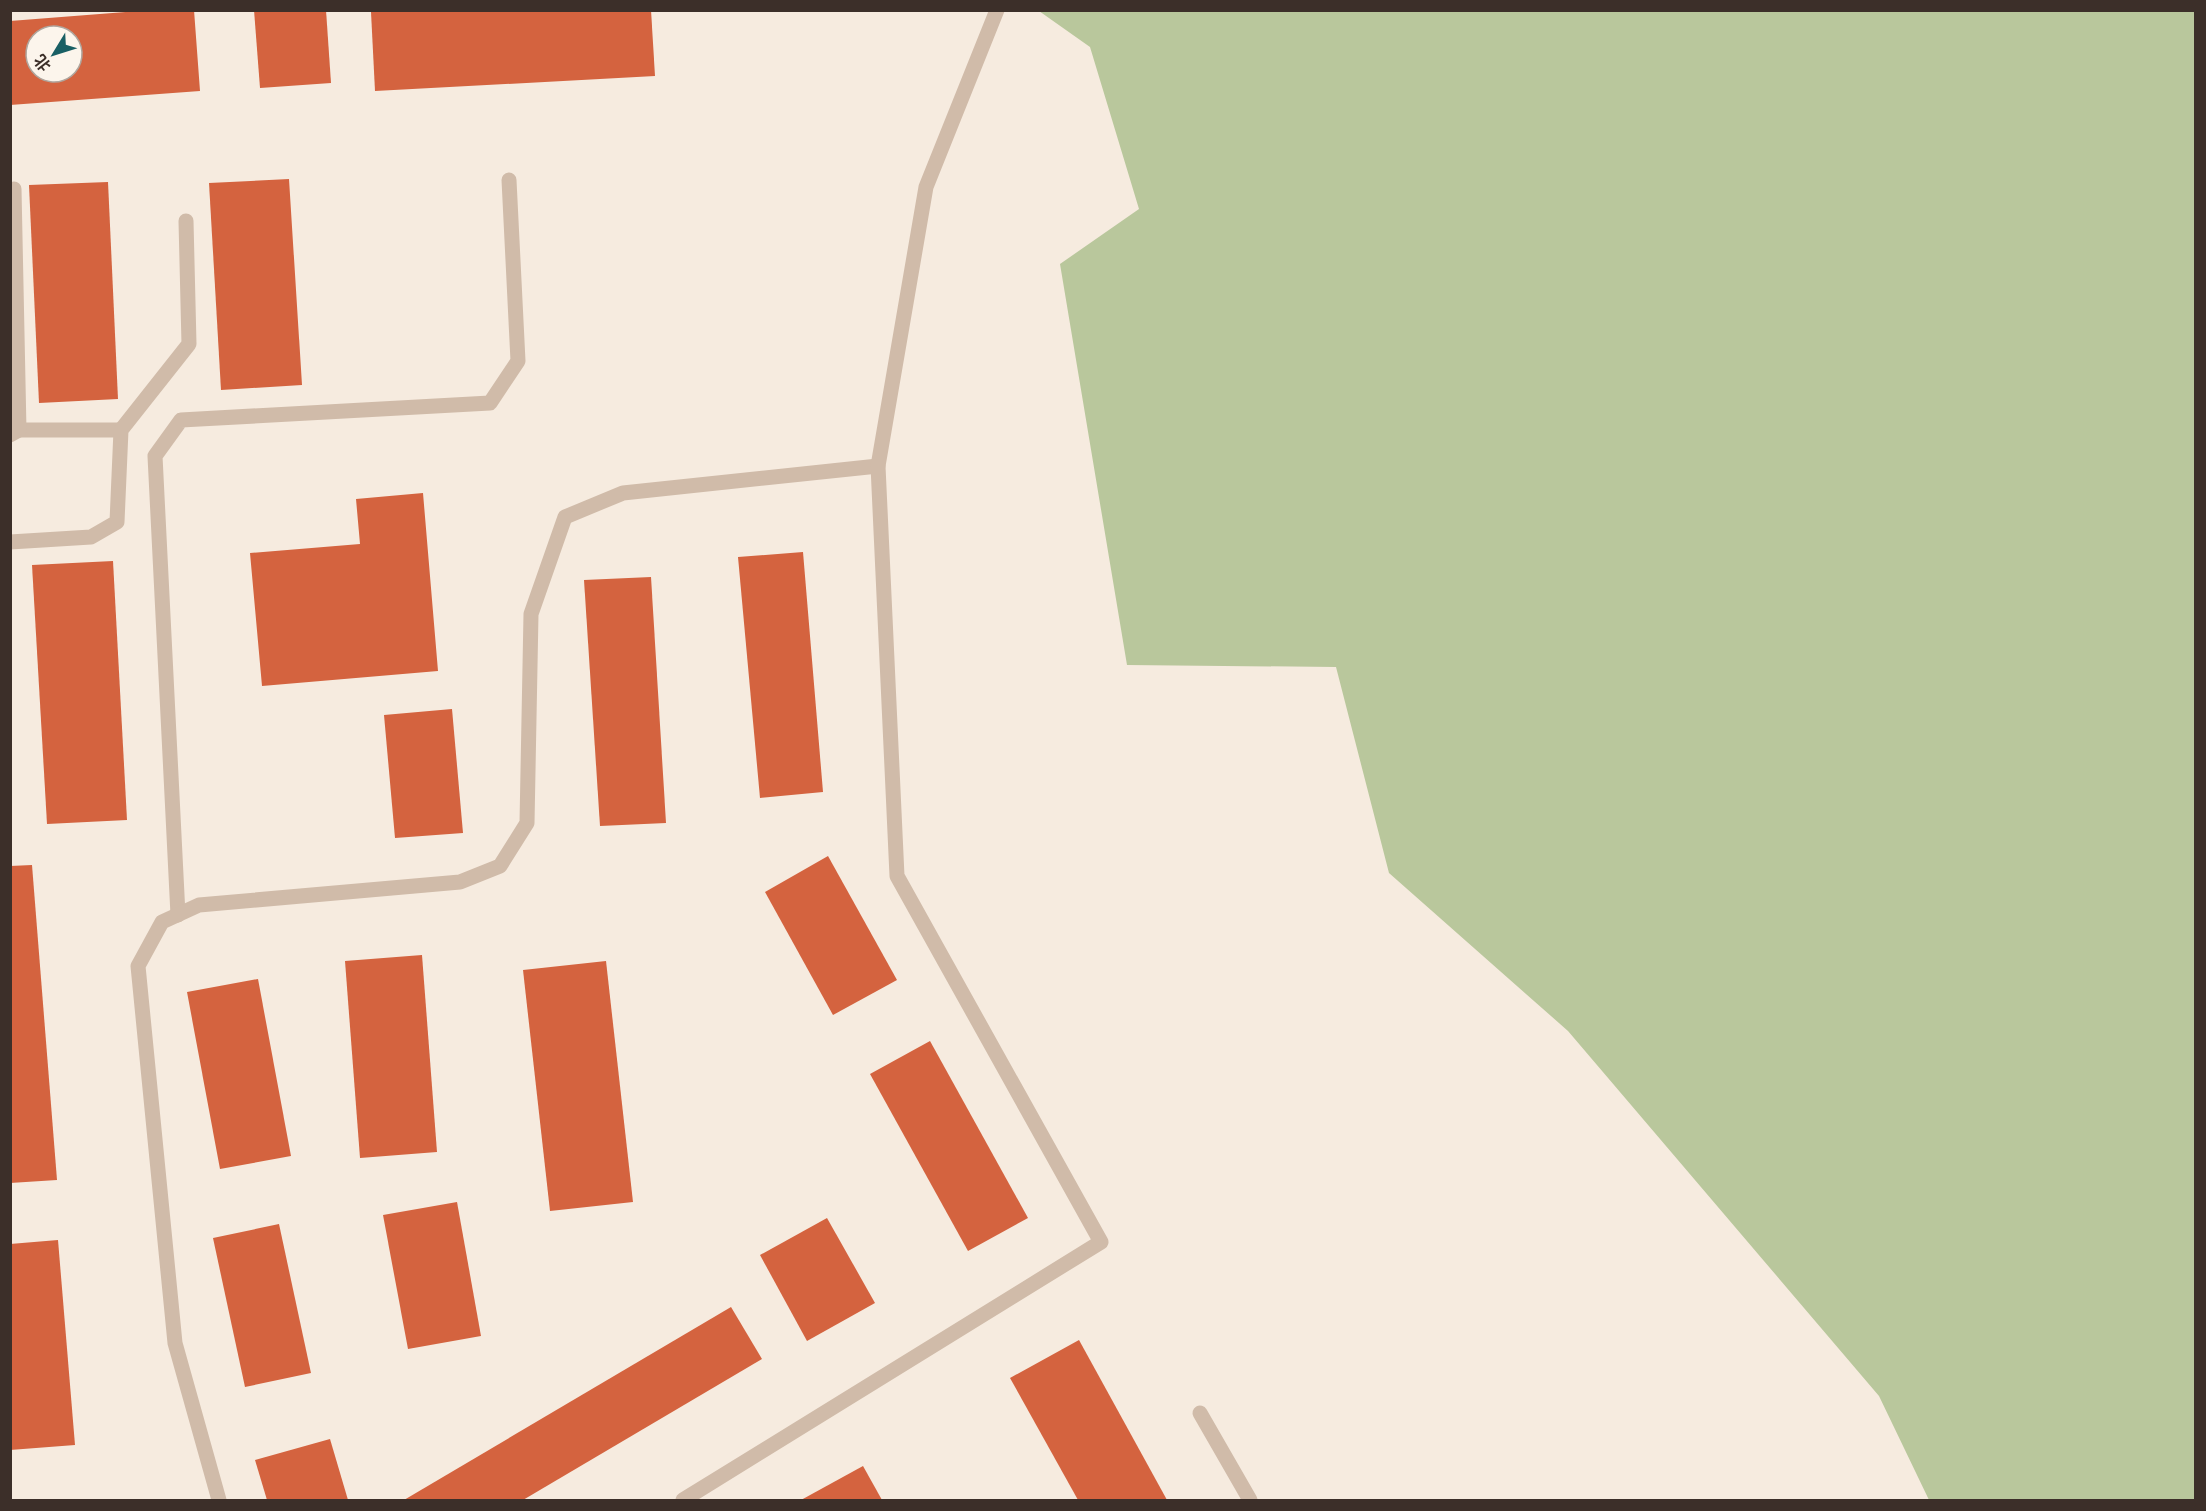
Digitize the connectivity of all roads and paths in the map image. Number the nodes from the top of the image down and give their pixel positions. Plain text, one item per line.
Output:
1 (997, 10) edge
2 (509, 180) dead end
3 (14, 189) dead end
4 (186, 221) dead end
5 (15, 399) edge
6 (121, 430) junction
7 (15, 432) edge
8 (878, 466) junction
9 (10, 542) edge
10 (178, 915) junction
11 (1200, 1413) dead end
12 (219, 1500) edge
13 (683, 1500) edge
14 (1250, 1500) edge

1 - 8 street
2 - 10 street
3 - 5 street
4 - 6 street
5 - 7 street
6 - 7 street
6 - 9 street
8 - 10 street
8 - 13 street
10 - 12 street
11 - 14 street

